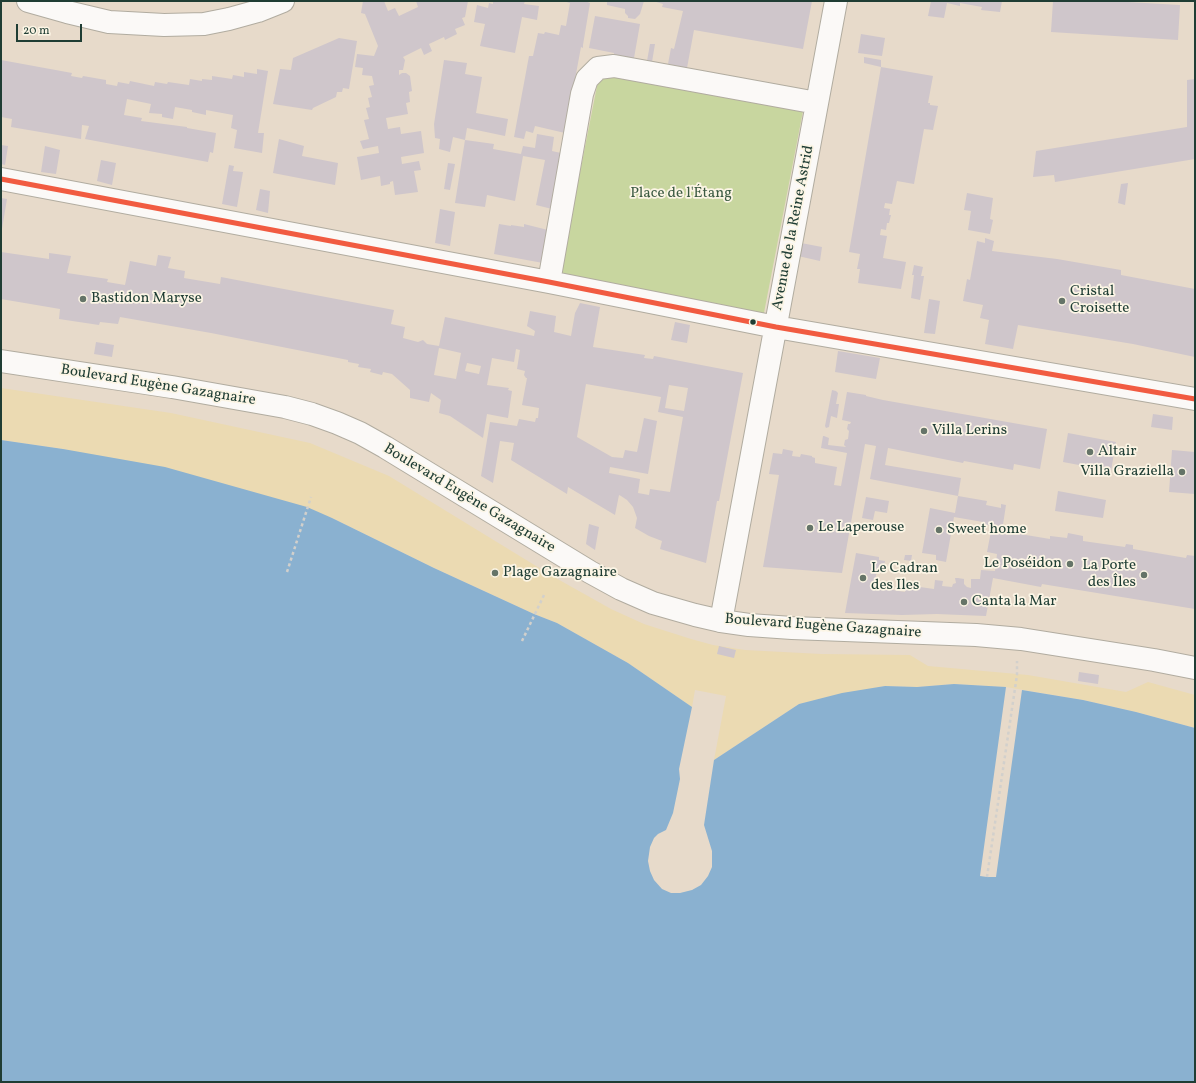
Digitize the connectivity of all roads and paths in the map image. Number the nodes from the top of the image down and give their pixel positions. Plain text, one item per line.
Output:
1 (28, 1) edge
2 (283, 1) edge
3 (836, 1) edge
4 (817, 103) junction
5 (1, 179) edge
6 (549, 282) junction
7 (776, 327) junction
8 (1, 361) edge
9 (1195, 399) edge
10 (311, 496) dead end
11 (287, 572) dead end
12 (544, 595) dead end
13 (721, 621) junction
14 (522, 641) dead end
15 (1017, 659) dead end
16 (1195, 668) edge
17 (987, 877) dead end

1 - 2 street
3 - 4 street, Avenue de la Reine Astrid
4 - 6 street
4 - 7 street, Avenue de la Reine Astrid
5 - 6 street
6 - 7 street
7 - 9 street
7 - 13 street, Avenue de la Reine Astrid
8 - 13 street, Boulevard Eugène Gazagnaire
10 - 11 path
12 - 14 path
13 - 16 street, Boulevard Eugène Gazagnaire
15 - 17 path

